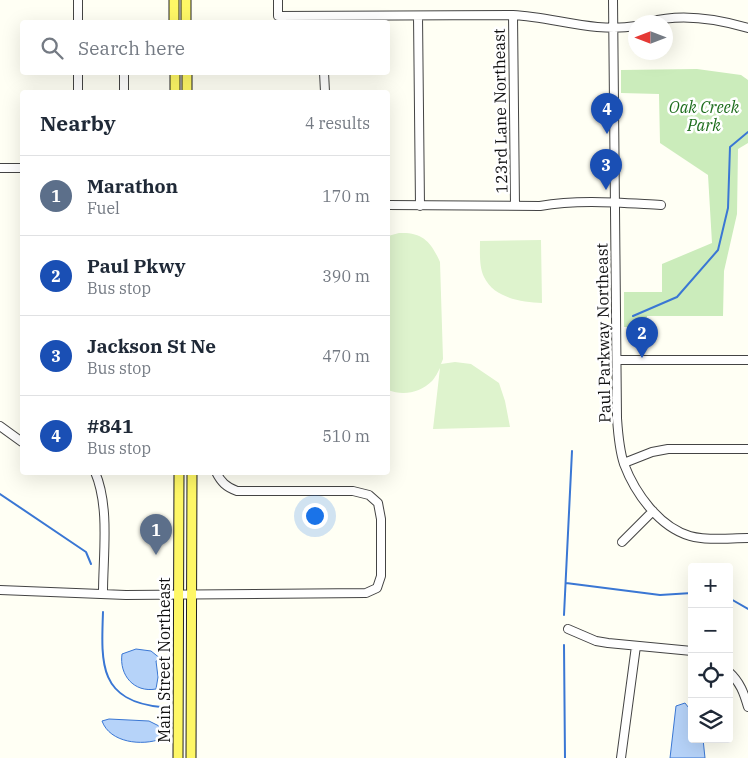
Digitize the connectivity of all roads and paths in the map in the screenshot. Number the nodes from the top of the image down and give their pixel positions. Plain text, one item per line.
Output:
1 (78, 0) edge
2 (174, 0) edge
3 (186, 0) edge
4 (278, 0) edge
5 (613, 0) edge
6 (513, 15) junction
7 (418, 16) junction
8 (673, 18) edge
9 (78, 20) edge
10 (174, 20) edge
11 (186, 20) edge
12 (324, 20) edge
13 (628, 27) edge
14 (613, 28) junction
15 (748, 28) edge
16 (78, 75) edge
17 (124, 75) edge
18 (175, 75) edge
19 (187, 75) edge
20 (324, 75) edge
21 (78, 90) edge
22 (124, 90) edge
23 (175, 90) edge
24 (187, 90) edge
25 (325, 90) edge
26 (0, 168) edge
27 (20, 168) edge
28 (616, 203) junction
29 (390, 205) edge
30 (661, 205) dead end
31 (420, 206) junction
32 (515, 206) junction
33 (617, 360) junction
34 (748, 360) edge
35 (0, 426) edge
36 (20, 441) edge
37 (748, 449) edge
38 (624, 463) junction
39 (96, 475) edge
40 (179, 475) edge
41 (192, 475) edge
42 (218, 475) edge
43 (653, 511) junction
44 (748, 538) edge
45 (622, 542) dead end
46 (0, 590) edge
47 (103, 593) junction
48 (179, 594) junction
49 (192, 594) junction
50 (568, 629) dead end
51 (636, 646) junction
52 (688, 651) edge
53 (733, 675) edge
54 (748, 707) edge
55 (178, 758) edge
56 (191, 758) edge
57 (621, 758) edge

1 - 9 street
2 - 10 main road
3 - 11 main road
4 - 12 street
5 - 14 street, Paul Parkway Northeast
6 - 7 street
6 - 14 street
6 - 32 street, 123rd Lane Northeast
7 - 12 street
7 - 31 street
8 - 15 street
13 - 14 street
14 - 28 street, Paul Parkway Northeast
16 - 21 street
17 - 22 street
18 - 23 main road
19 - 24 main road
20 - 25 street
26 - 27 street
28 - 30 street
28 - 32 street
28 - 33 street, Paul Parkway Northeast
29 - 31 street
31 - 32 street
33 - 34 street
33 - 38 street, Paul Parkway Northeast
35 - 36 street
37 - 38 street
38 - 43 street, Paul Parkway Northeast
39 - 47 street
40 - 48 main road, Main Street Northeast
41 - 49 main road, Main Street Northeast
42 - 49 street
43 - 44 street, Paul Parkway Northeast
43 - 45 street
46 - 47 street
47 - 48 street
48 - 49 street
48 - 55 main road, Main Street Northeast
49 - 56 main road, Main Street Northeast
50 - 51 street
51 - 52 street
51 - 57 street
53 - 54 street

